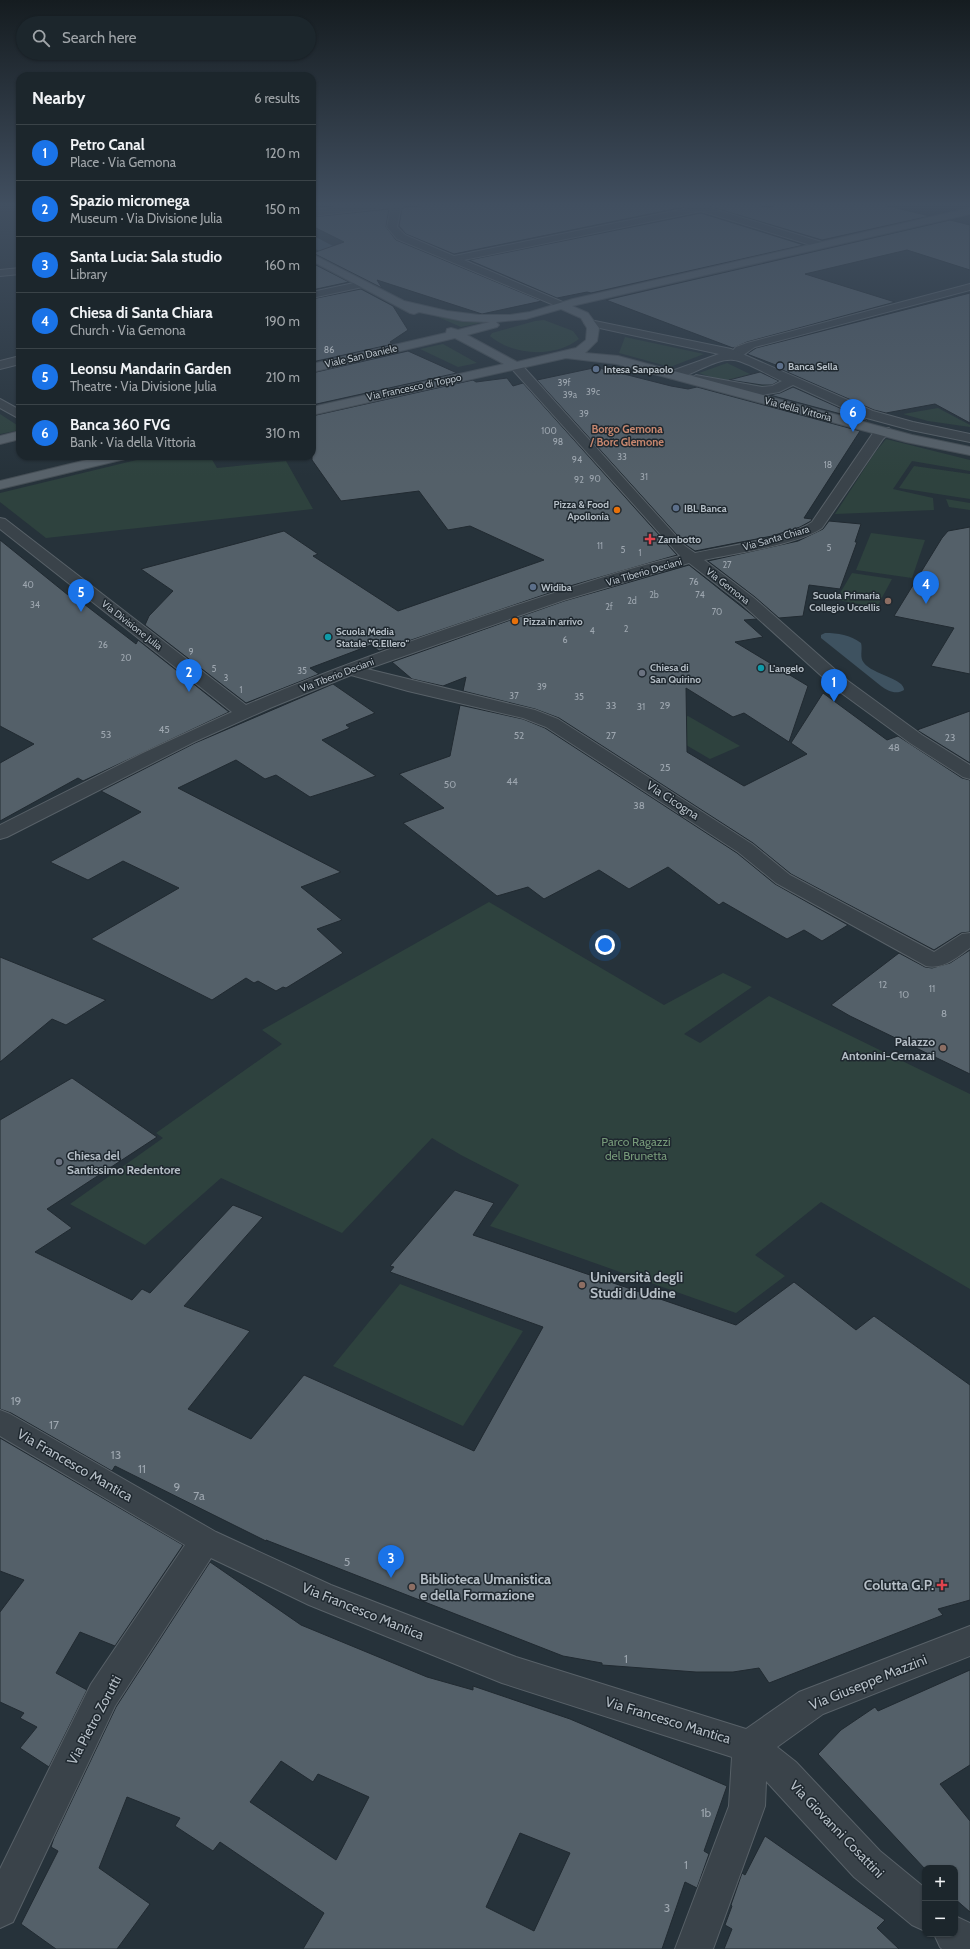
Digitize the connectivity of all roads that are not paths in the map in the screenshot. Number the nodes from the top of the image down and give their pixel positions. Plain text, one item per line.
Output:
1 (382, 294) edge
2 (533, 294) edge
3 (612, 294) edge
4 (944, 294) edge
5 (402, 304) junction
6 (561, 306) junction
7 (526, 316) junction
8 (590, 323) junction
9 (456, 334) junction
10 (411, 345) junction
11 (570, 355) junction
12 (734, 356) junction
13 (16, 361) edge
14 (0, 365) edge
15 (516, 366) junction
16 (316, 367) edge
17 (673, 375) junction
18 (792, 381) junction
19 (0, 403) edge
20 (316, 409) edge
21 (16, 413) edge
22 (884, 431) junction
23 (16, 436) edge
24 (970, 438) edge
25 (0, 440) edge
26 (970, 451) edge
27 (103, 460) edge
28 (0, 485) edge
29 (0, 522) edge
30 (691, 558) junction
31 (352, 670) junction
32 (245, 713) junction
33 (970, 773) edge
34 (0, 833) edge
35 (970, 939) edge
36 (0, 1422) edge
37 (205, 1541) junction
38 (970, 1640) edge
39 (750, 1746) junction
40 (0, 1909) edge
41 (922, 1910) edge
42 (958, 1937) edge
43 (970, 1945) edge
44 (694, 1949) edge

1 - 5 main road
2 - 6 street
3 - 6 main road
4 - 12 street
5 - 7 main road
5 - 9 main road
5 - 10 main road
6 - 7 main road
6 - 8 main road
7 - 8 main road
7 - 9 main road, Viale San Daniele
8 - 11 main road
8 - 12 street, Via della Vittoria
9 - 10 main road, Viale San Daniele
9 - 15 main road
10 - 16 main road, Viale San Daniele
11 - 15 main road, Via Francesco di Toppo
11 - 17 main road, Via della Vittoria
12 - 17 street
12 - 18 street, Via della Vittoria
13 - 14 street
15 - 20 main road, Via Francesco di Toppo
15 - 30 street, Via Gemona
17 - 18 street, Via della Vittoria
17 - 22 main road, Via della Vittoria
18 - 24 street, Via della Vittoria
19 - 21 street
22 - 26 main road, Via della Vittoria
22 - 30 street, Via Santa Chiara
23 - 25 main road
27 - 28 main road
29 - 32 street, Via Divisione Julia
30 - 31 street, Via Tiberio Deciani
30 - 33 street, Via Gemona
31 - 32 street, Via Tiberio Deciani
31 - 35 street, Via Cicogna
32 - 34 street, Via Tiberio Deciani
36 - 37 street, Via Francesco Mantica
37 - 39 street, Via Francesco Mantica
37 - 40 street, Via Pietro Zorutti
38 - 39 street, Via Giuseppe Mazzini
39 - 41 street, Via Giovanni Cosattini
39 - 44 street
42 - 43 street

